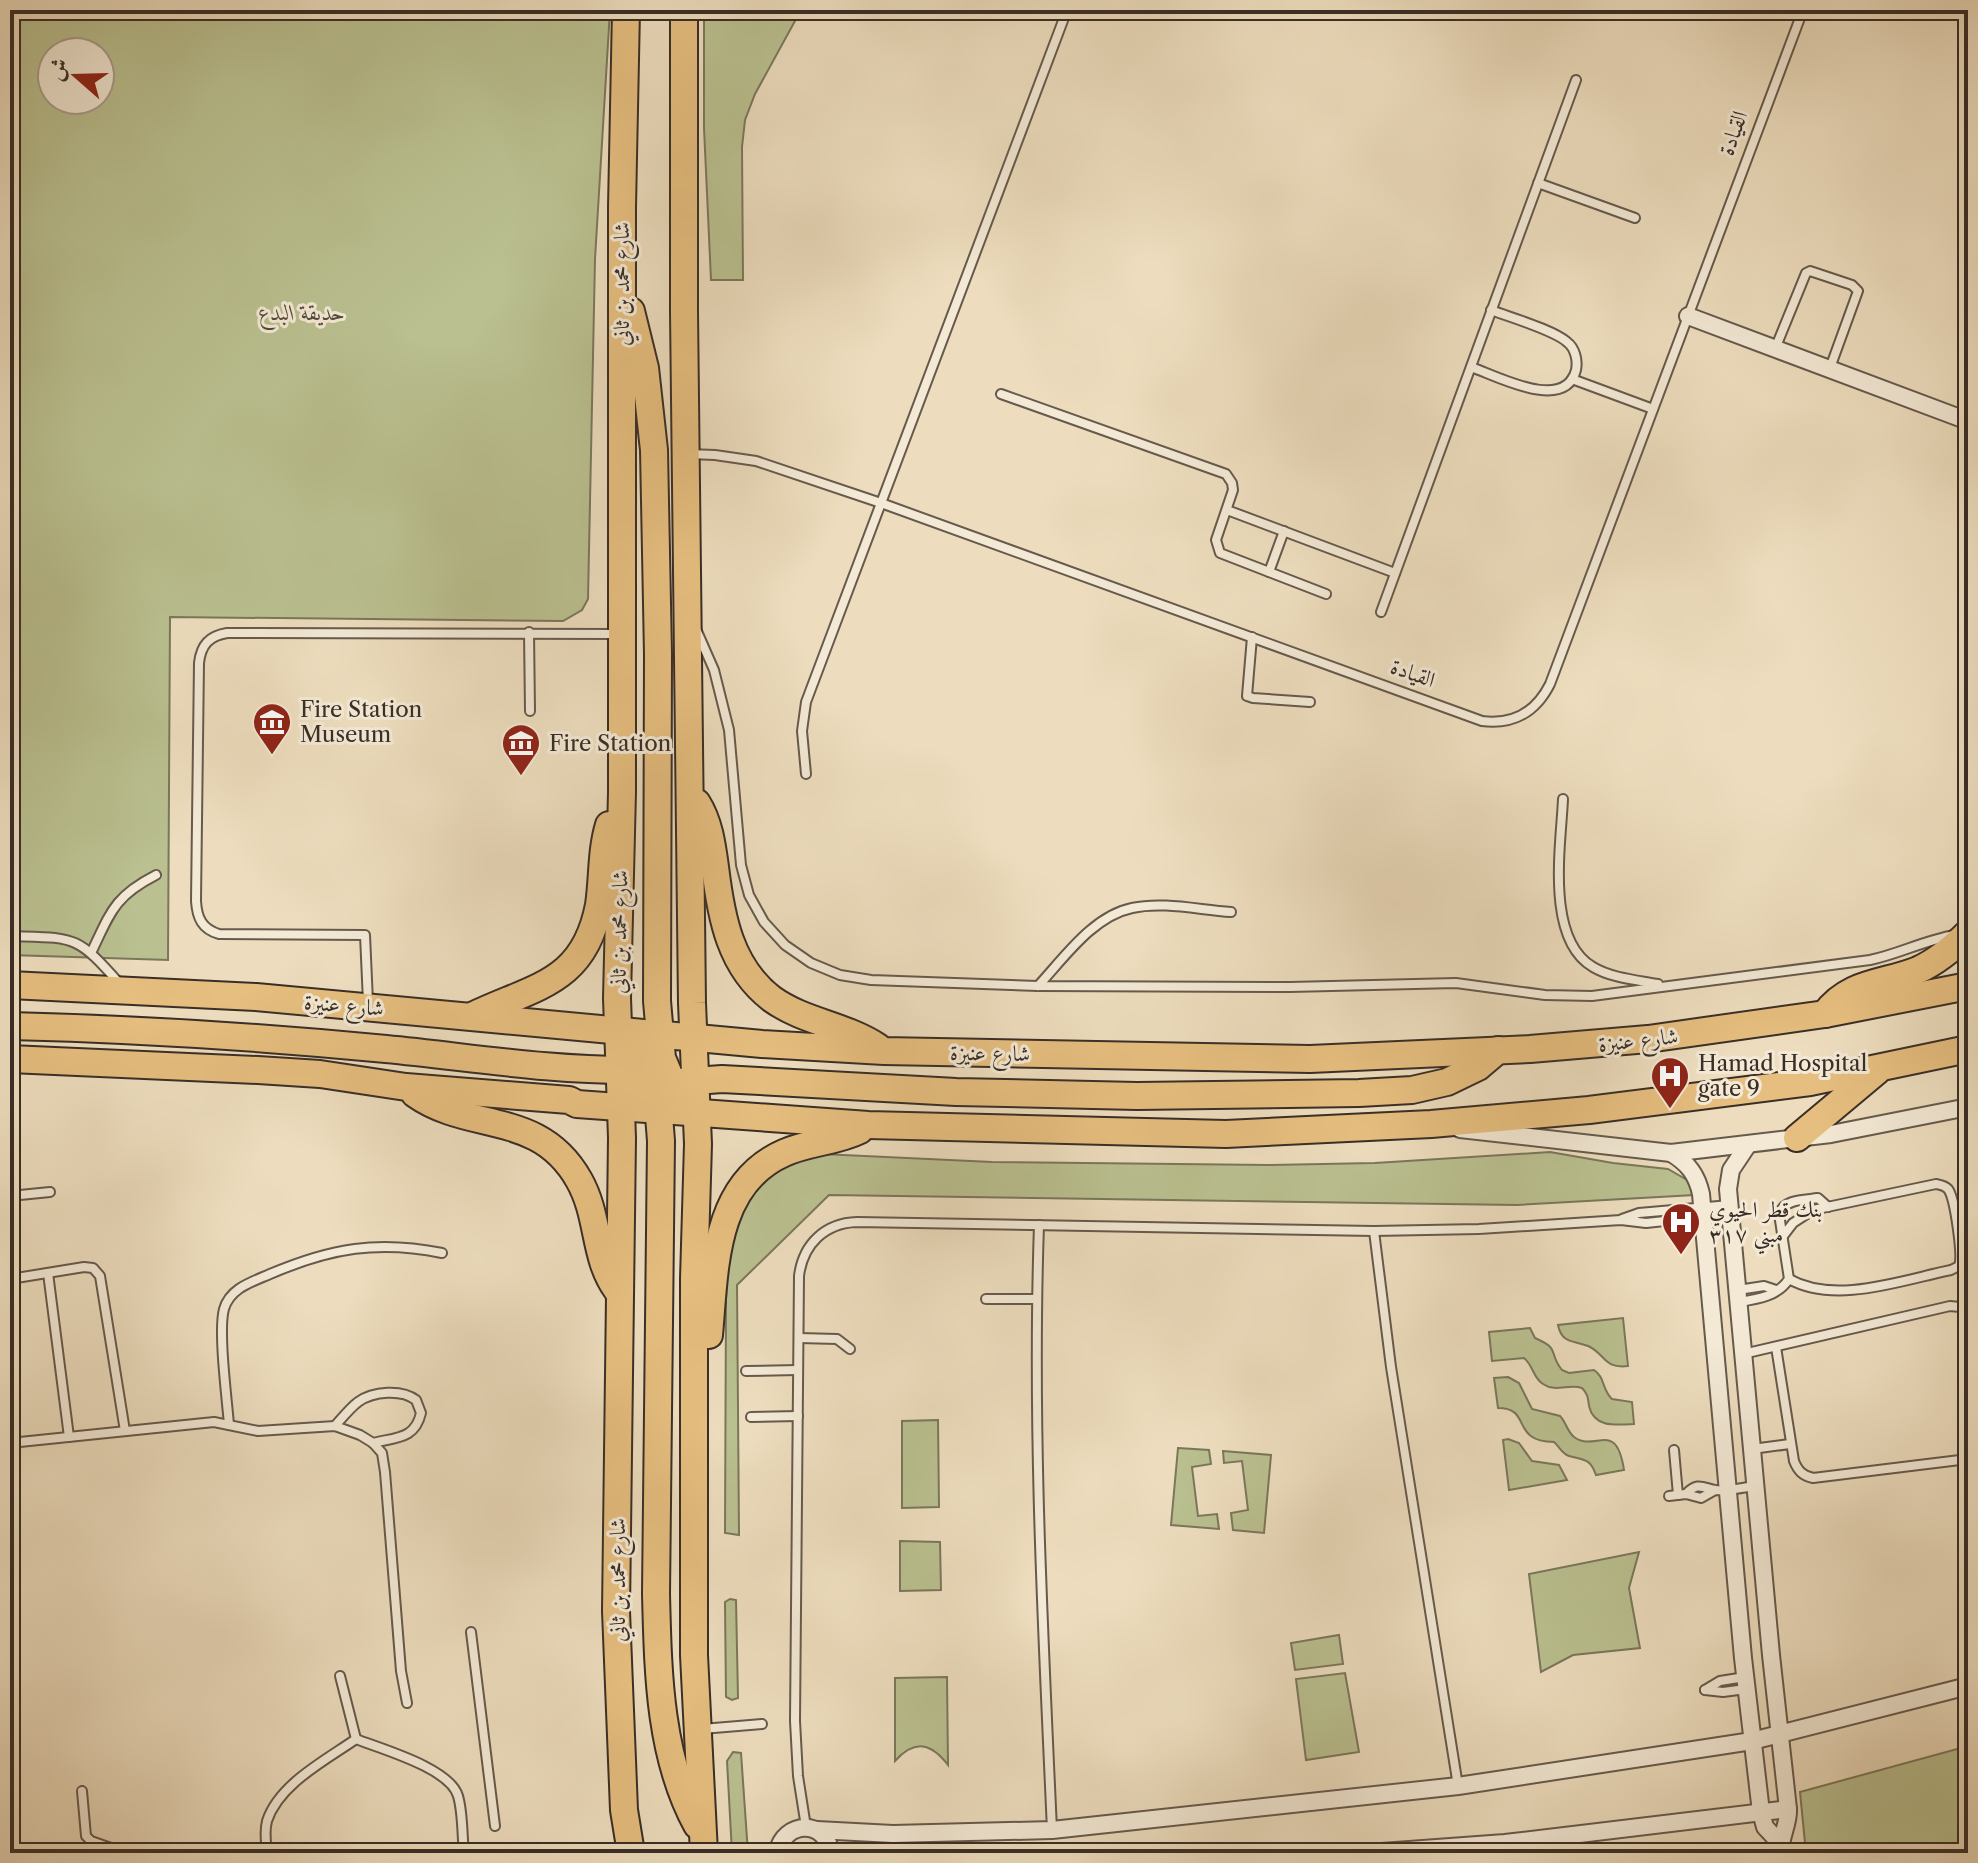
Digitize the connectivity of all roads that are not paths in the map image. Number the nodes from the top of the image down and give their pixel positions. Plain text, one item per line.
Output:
1 (626, 10) edge
2 (684, 10) edge
3 (1067, 10) edge
4 (1803, 10) edge
5 (1576, 80) dead end
6 (1538, 183) junction
7 (1635, 218) dead end
8 (621, 266) junction
9 (1491, 310) junction
10 (1688, 316) junction
11 (1775, 349) junction
12 (1471, 367) junction
13 (1829, 369) junction
14 (1572, 379) junction
15 (1001, 394) dead end
16 (1653, 409) junction
17 (1968, 421) edge
18 (687, 454) junction
19 (881, 503) junction
20 (1227, 510) junction
21 (1284, 531) junction
22 (1269, 572) junction
23 (1395, 573) junction
24 (1326, 594) dead end
25 (1381, 612) dead end
26 (689, 614) junction
27 (529, 632) junction
28 (620, 634) junction
29 (1252, 637) junction
30 (1310, 702) dead end
31 (530, 711) dead end
32 (806, 774) dead end
33 (622, 792) junction
34 (691, 795) junction
35 (1563, 799) dead end
36 (156, 875) dead end
37 (1231, 912) dead end
38 (1968, 932) edge
39 (10, 936) edge
40 (92, 951) junction
41 (10, 985) edge
42 (1038, 986) junction
43 (1667, 986) junction
44 (1968, 986) edge
45 (125, 989) junction
46 (368, 1006) junction
47 (1825, 1014) junction
48 (472, 1016) junction
49 (10, 1026) edge
50 (620, 1032) junction
51 (659, 1036) junction
52 (695, 1039) junction
53 (1968, 1049) edge
54 (1498, 1050) junction
55 (884, 1051) junction
56 (10, 1059) edge
57 (620, 1070) junction
58 (1878, 1070) junction
59 (667, 1075) junction
60 (406, 1087) junction
61 (620, 1107) junction
62 (1965, 1109) edge
63 (659, 1111) junction
64 (695, 1114) junction
65 (1431, 1124) junction
66 (868, 1125) junction
67 (1797, 1138) junction
68 (1747, 1146) junction
69 (1671, 1153) junction
70 (50, 1192) dead end
71 (10, 1196) edge
72 (1828, 1207) junction
73 (1730, 1210) junction
74 (1703, 1212) junction
75 (1039, 1225) junction
76 (1374, 1231) junction
77 (1783, 1236) junction
78 (442, 1253) dead end
79 (48, 1273) junction
80 (10, 1279) edge
81 (1789, 1279) junction
82 (619, 1293) junction
83 (1738, 1296) junction
84 (986, 1299) dead end
85 (1036, 1299) junction
86 (1968, 1313) edge
87 (799, 1338) junction
88 (1776, 1347) junction
89 (850, 1349) dead end
90 (1743, 1354) junction
91 (798, 1370) junction
92 (746, 1371) dead end
93 (798, 1416) junction
94 (751, 1417) dead end
95 (229, 1425) junction
96 (693, 1425) junction
97 (335, 1426) junction
98 (125, 1431) junction
99 (69, 1437) junction
100 (10, 1442) edge
101 (373, 1443) junction
102 (1790, 1444) junction
103 (1752, 1449) junction
104 (1674, 1450) dead end
105 (1968, 1459) edge
106 (1755, 1486) junction
107 (1722, 1489) junction
108 (471, 1632) dead end
109 (340, 1676) dead end
110 (1968, 1686) edge
111 (407, 1703) dead end
112 (762, 1724) dead end
113 (697, 1730) junction
114 (1780, 1735) junction
115 (356, 1739) junction
116 (1752, 1741) junction
117 (1458, 1786) junction
118 (82, 1791) dead end
119 (1788, 1809) junction
120 (1761, 1812) junction
121 (495, 1826) dead end
122 (812, 1829) junction
123 (1052, 1830) junction
124 (704, 1844) edge
125 (1780, 1847) edge
126 (1505, 1848) edge
127 (125, 1853) edge
128 (267, 1853) edge
129 (464, 1853) edge
130 (631, 1853) edge
131 (777, 1853) edge
132 (831, 1853) edge
133 (1368, 1853) edge

1 - 8 main road, شارع محمد بن ثاني
2 - 18 main road
3 - 19 lane
4 - 10 lane, القيادة
5 - 6 lane
6 - 7 lane
6 - 9 lane
8 - 28 main road, شارع محمد بن ثاني
8 - 51 main road
9 - 12 lane
9 - 14 lane
10 - 11 street
10 - 16 lane, القيادة
11 - 13 street
11 - 13 lane
12 - 14 lane
12 - 23 lane
13 - 17 street
14 - 16 lane
15 - 20 lane
16 - 29 lane, القيادة
18 - 19 lane, القيادة
18 - 26 main road
19 - 29 lane, القيادة
19 - 32 lane
20 - 21 lane
20 - 22 lane
21 - 22 lane
21 - 23 lane
22 - 24 lane
23 - 25 lane
26 - 34 main road
26 - 42 lane
27 - 28 lane
27 - 31 lane
27 - 46 lane
28 - 33 main road, شارع محمد بن ثاني
29 - 30 lane
33 - 48 main road
33 - 50 main road, شارع محمد بن ثاني
34 - 52 main road
34 - 55 main road
35 - 43 lane
36 - 40 lane
37 - 42 lane
38 - 43 lane
38 - 47 main road
39 - 40 lane
40 - 45 lane
41 - 45 main road, شارع عنيزة
42 - 43 lane
44 - 47 main road, شارع عنيزة
45 - 46 main road, شارع عنيزة
46 - 48 main road, شارع عنيزة
47 - 54 main road, شارع عنيزة
48 - 50 main road, شارع عنيزة
49 - 57 main road
50 - 51 main road, شارع عنيزة
50 - 57 main road, شارع محمد بن ثاني
50 - 59 main road
51 - 52 main road, شارع عنيزة
51 - 59 main road
52 - 55 main road, شارع عنيزة
52 - 59 main road
53 - 58 main road
54 - 55 main road, شارع عنيزة
54 - 59 main road
56 - 60 main road
57 - 59 main road
57 - 61 main road, شارع محمد بن ثاني
58 - 65 main road
58 - 67 main road
59 - 61 main road
59 - 63 main road
59 - 64 main road
60 - 61 main road
60 - 82 main road
61 - 63 main road
61 - 82 main road, شارع محمد بن ثاني
62 - 67 street
63 - 64 main road
63 - 124 main road
64 - 66 main road
64 - 96 main road
65 - 66 main road
65 - 69 street
66 - 96 main road
67 - 68 street
68 - 69 street
68 - 73 street
69 - 74 street
70 - 71 lane
72 - 77 lane
72 - 77 lane
72 - 81 lane
73 - 74 lane
73 - 83 street
74 - 76 lane
74 - 107 street
75 - 76 lane
75 - 85 lane
75 - 87 lane
76 - 117 lane
77 - 81 lane
78 - 95 lane
79 - 80 lane
79 - 98 lane
79 - 99 lane
81 - 83 lane
82 - 130 main road, شارع محمد بن ثاني
83 - 90 street
84 - 85 lane
85 - 123 lane
86 - 88 lane
87 - 89 lane
87 - 91 lane
88 - 90 lane
88 - 102 lane
90 - 103 street
91 - 92 lane
91 - 93 lane
93 - 94 lane
93 - 122 lane
95 - 97 lane
95 - 98 lane
96 - 113 main road
97 - 101 lane
97 - 101 lane
98 - 99 lane
99 - 100 lane
101 - 111 lane
102 - 103 lane
102 - 105 lane
103 - 106 street
104 - 107 lane
106 - 107 lane
106 - 114 street
107 - 116 street
108 - 121 lane
109 - 115 lane
110 - 114 street
112 - 113 lane
113 - 124 main road
114 - 116 street
114 - 119 street
115 - 128 lane
115 - 129 lane
116 - 117 street
116 - 120 street
117 - 123 street
118 - 127 lane
119 - 120 street
119 - 125 street
120 - 125 street
120 - 126 street
122 - 123 street
122 - 131 street
122 - 132 street
126 - 133 street

